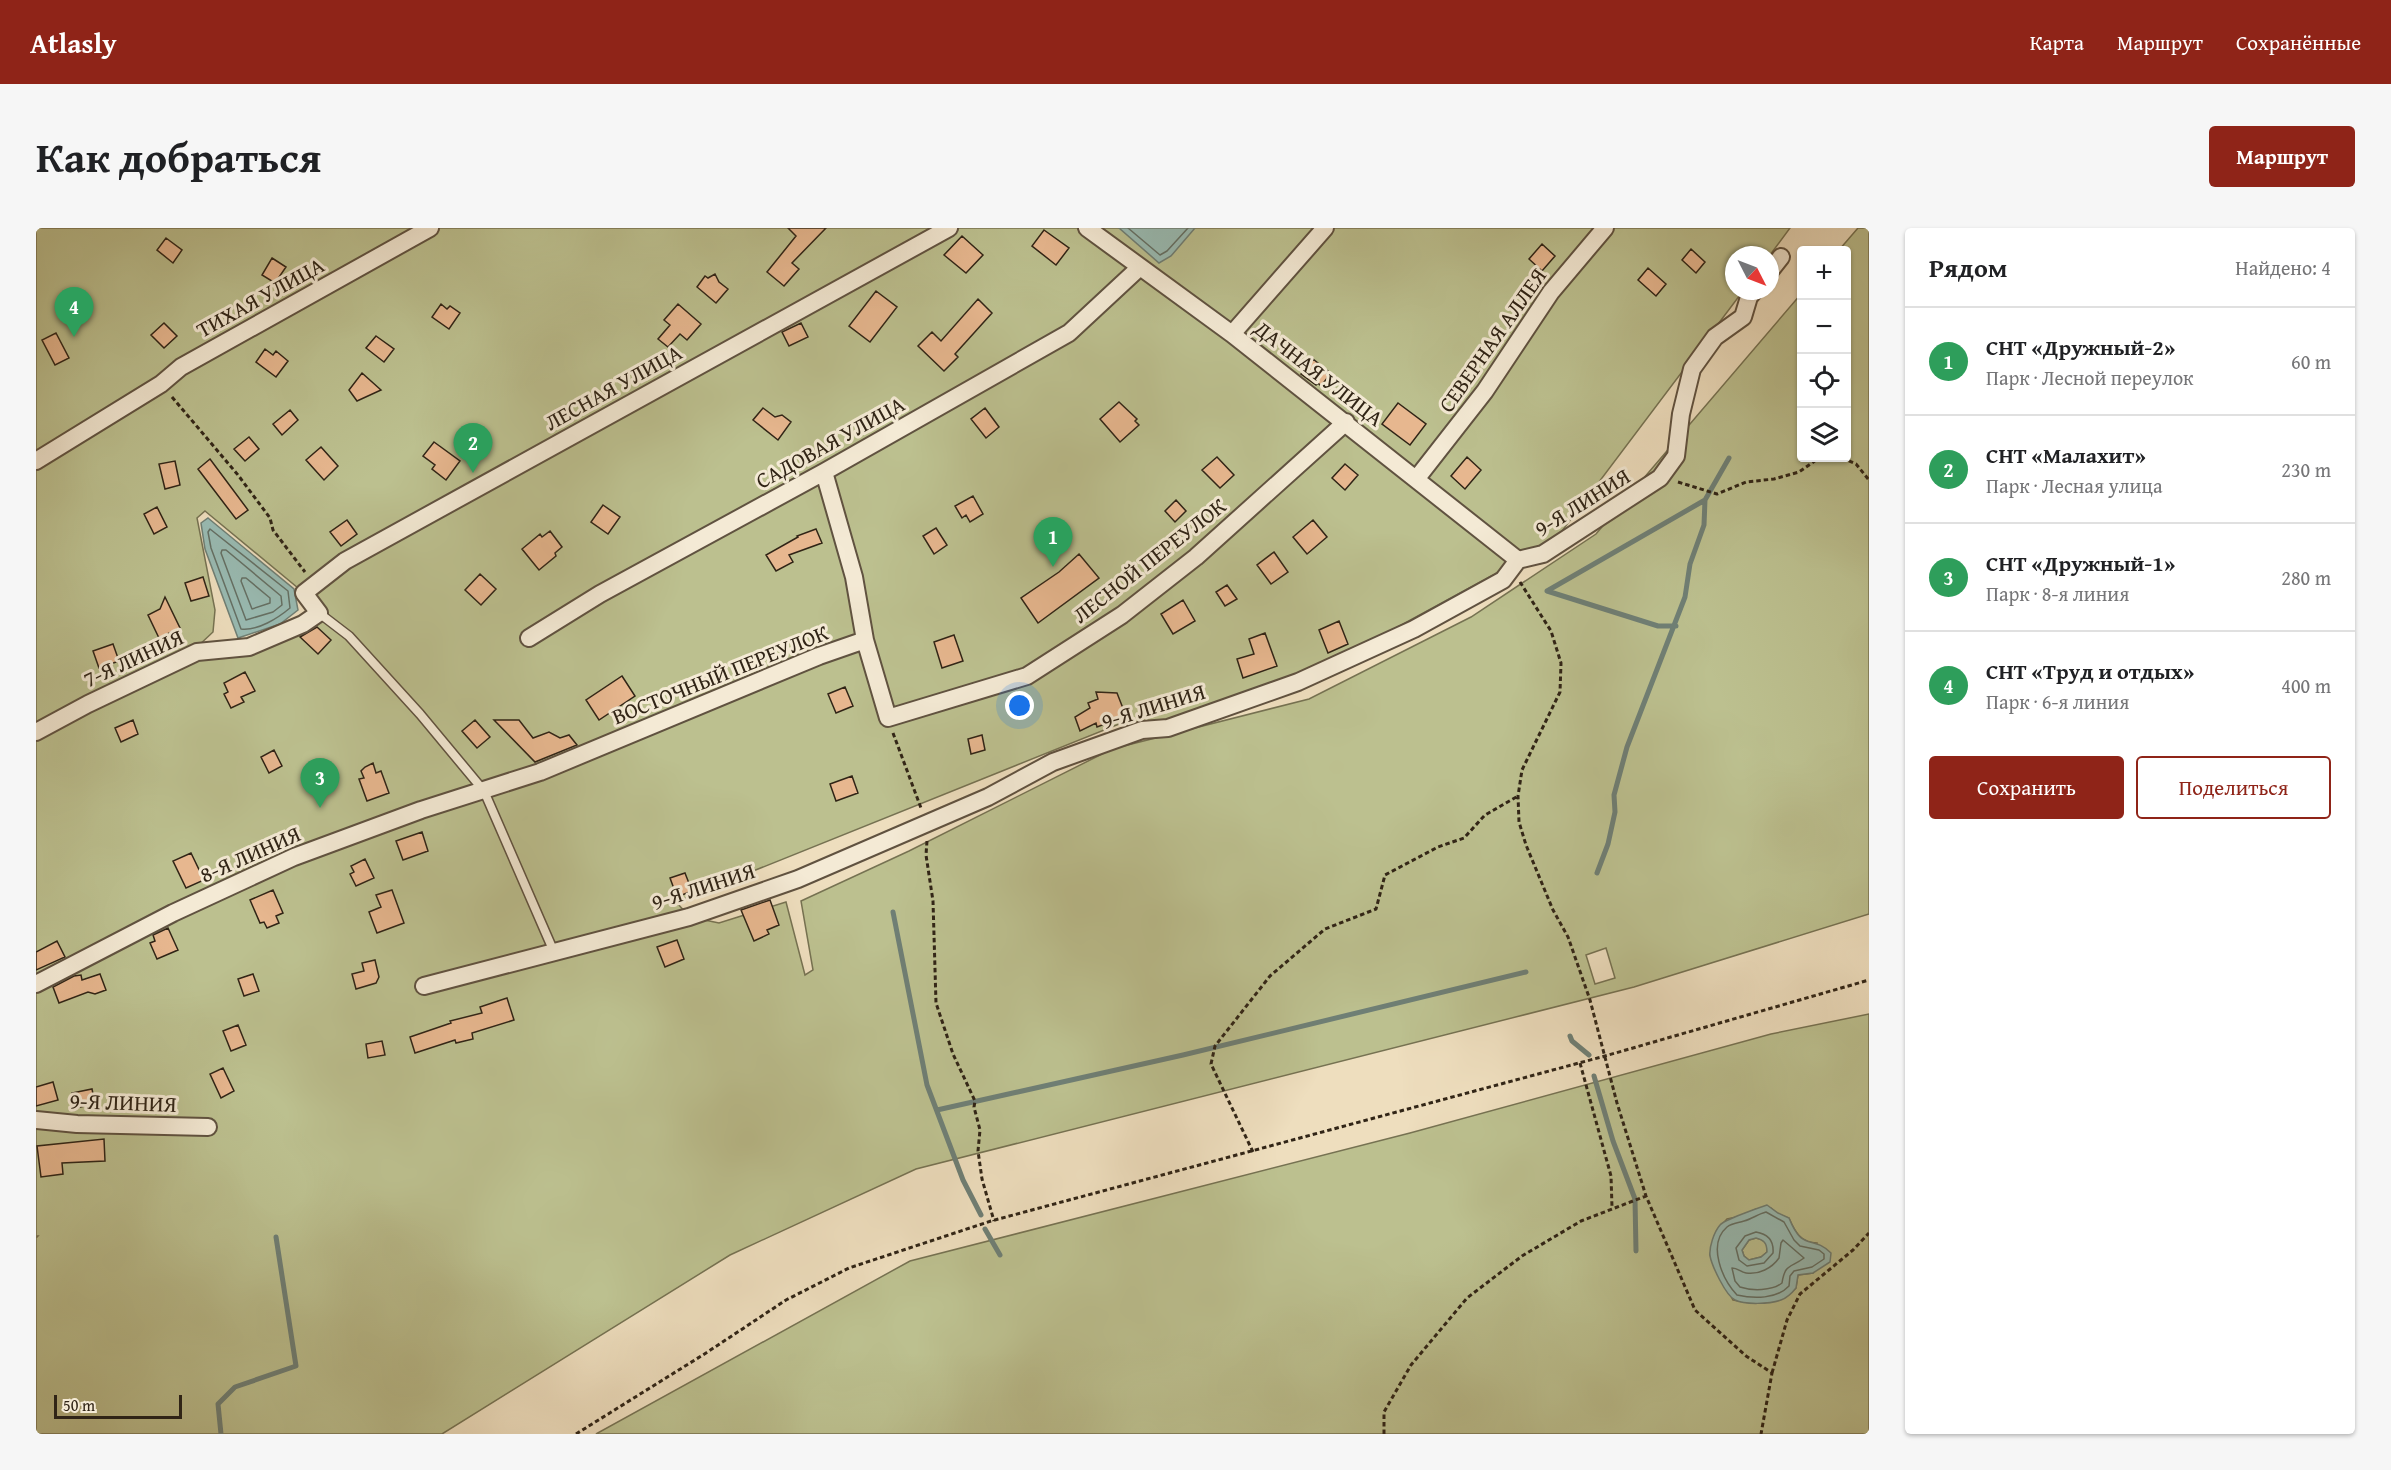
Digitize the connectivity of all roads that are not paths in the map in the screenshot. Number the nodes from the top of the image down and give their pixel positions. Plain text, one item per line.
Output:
1 (430, 228) edge
2 (949, 228) edge
3 (1087, 228) edge
4 (1325, 228) edge
5 (1605, 228) edge
6 (1781, 257) dead end
7 (1779, 260) edge
8 (1139, 268) junction
9 (1748, 300) edge
10 (1232, 334) junction
11 (1346, 422) junction
12 (36, 461) edge
13 (824, 472) junction
14 (1417, 478) junction
15 (1518, 560) junction
16 (319, 613) junction
17 (529, 638) dead end
18 (865, 640) junction
19 (36, 732) edge
20 (593, 750) joint
21 (484, 791) junction
22 (554, 952) junction
23 (36, 984) edge
24 (424, 986) dead end
25 (36, 1120) edge
26 (208, 1127) dead end

1 - 12 street, ТИХАЯ УЛИЦА
2 - 16 street, ЛЕСНАЯ УЛИЦА
3 - 8 street, ДАЧНАЯ УЛИЦА
4 - 10 street
5 - 14 street, СЕВЕРНАЯ АЛЛЕЯ
6 - 7 street
8 - 10 street, ДАЧНАЯ УЛИЦА
8 - 13 street, САДОВАЯ УЛИЦА
9 - 15 street, 9-Я ЛИНИЯ
10 - 11 street, ДАЧНАЯ УЛИЦА
11 - 14 street, ДАЧНАЯ УЛИЦА
11 - 18 street, ЛЕСНОЙ ПЕРЕУЛОК
13 - 17 street, САДОВАЯ УЛИЦА
13 - 18 street
14 - 15 street, ДАЧНАЯ УЛИЦА
15 - 22 street, 9-Я ЛИНИЯ
16 - 19 street, 7-Я ЛИНИЯ
16 - 21 lane
18 - 20 street, ВОСТОЧНЫЙ ПЕРЕУЛОК
20 - 21 street, 8-Я ЛИНИЯ
21 - 22 lane
21 - 23 street, 8-Я ЛИНИЯ
22 - 24 street, 9-Я ЛИНИЯ
25 - 26 street, 9-Я ЛИНИЯ

